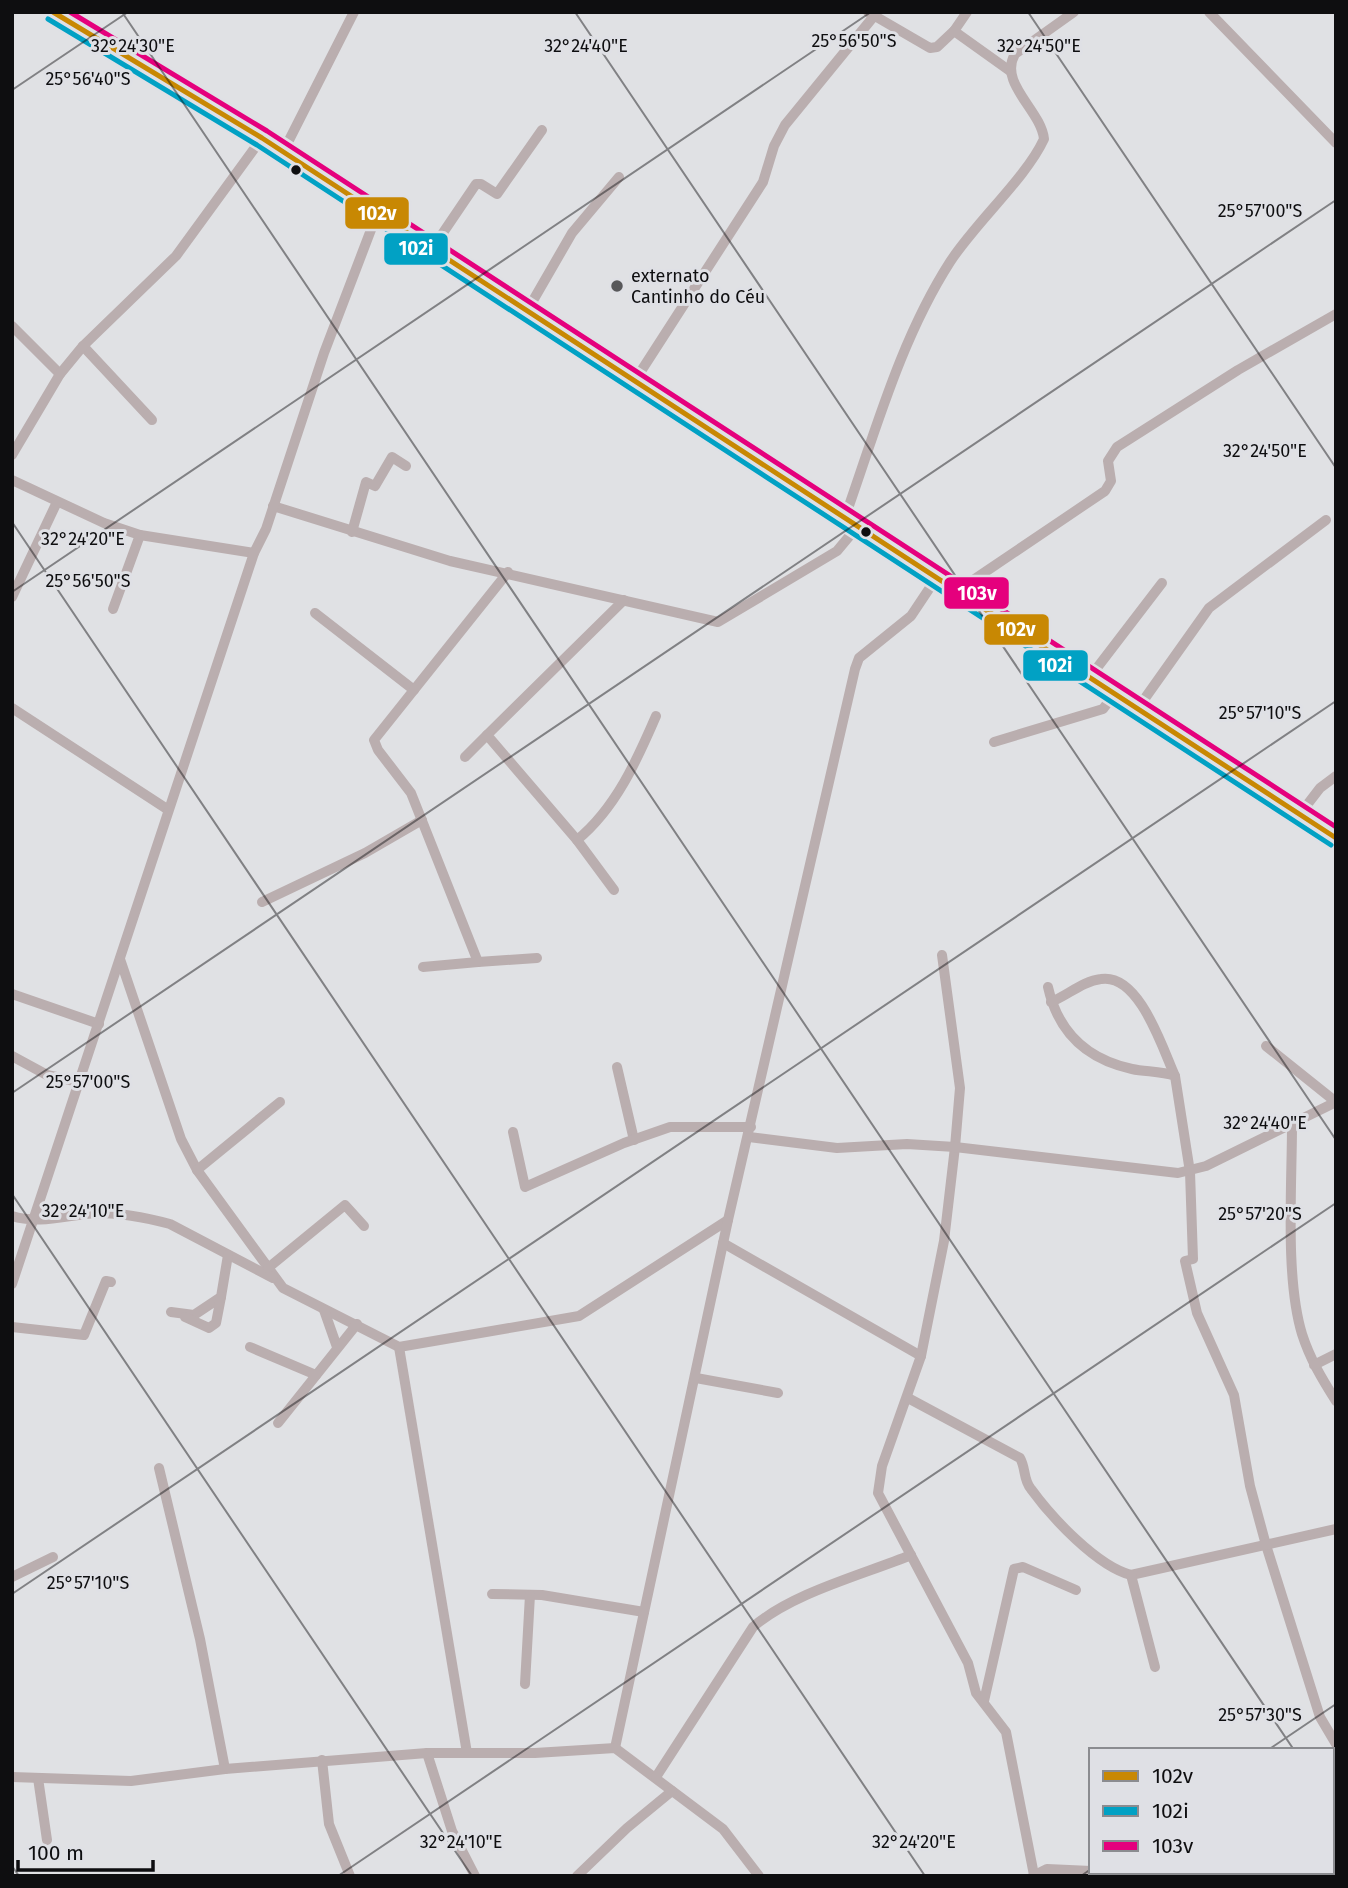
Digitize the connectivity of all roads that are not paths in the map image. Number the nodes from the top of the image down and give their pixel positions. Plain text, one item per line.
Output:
1 (53, 12) edge
2 (354, 12) edge
3 (967, 12) edge
4 (1074, 12) edge
5 (1209, 12) edge
6 (871, 14) edge
7 (954, 31) junction
8 (1010, 71) junction
9 (542, 130) dead end
10 (262, 138) junction
11 (1336, 143) edge
12 (283, 152) junction
13 (620, 177) dead end
14 (377, 214) junction
15 (432, 249) junction
16 (527, 311) junction
17 (1336, 314) edge
18 (12, 326) edge
19 (83, 346) junction
20 (60, 374) junction
21 (634, 382) junction
22 (152, 420) dead end
23 (12, 455) edge
24 (407, 466) dead end
25 (12, 480) edge
26 (57, 502) junction
27 (273, 506) junction
28 (844, 520) junction
29 (1326, 520) dead end
30 (857, 527) junction
31 (352, 532) junction
32 (140, 535) junction
33 (254, 553) junction
34 (508, 572) junction
35 (937, 577) junction
36 (1161, 583) dead end
37 (957, 591) junction
38 (12, 597) edge
39 (624, 600) junction
40 (114, 609) dead end
41 (315, 613) dead end
42 (1090, 677) junction
43 (414, 690) junction
44 (1115, 693) junction
45 (12, 708) edge
46 (1138, 708) junction
47 (656, 716) dead end
48 (487, 735) junction
49 (994, 742) dead end
50 (465, 757) dead end
51 (1336, 776) edge
52 (167, 809) junction
53 (1300, 814) junction
54 (422, 820) junction
55 (1336, 838) edge
56 (577, 840) junction
57 (614, 890) dead end
58 (262, 902) dead end
59 (942, 955) dead end
60 (537, 958) dead end
61 (120, 959) junction
62 (478, 962) junction
63 (423, 967) dead end
64 (1048, 987) dead end
65 (12, 994) edge
66 (1051, 1002) junction
67 (99, 1024) junction
68 (1266, 1046) dead end
69 (12, 1056) edge
70 (617, 1066) dead end
71 (1175, 1076) junction
72 (79, 1082) junction
73 (280, 1102) dead end
74 (1336, 1102) edge
75 (1292, 1125) junction
76 (513, 1132) dead end
77 (750, 1132) junction
78 (634, 1140) junction
79 (955, 1147) junction
80 (197, 1170) junction
81 (1190, 1172) junction
82 (12, 1216) edge
83 (728, 1220) junction
84 (30, 1222) junction
85 (364, 1226) dead end
86 (723, 1243) junction
87 (228, 1255) junction
88 (268, 1268) junction
89 (277, 1280) junction
90 (111, 1282) dead end
91 (12, 1284) edge
92 (221, 1297) junction
93 (324, 1310) junction
94 (171, 1312) dead end
95 (185, 1317) junction
96 (357, 1324) junction
97 (12, 1327) edge
98 (250, 1347) dead end
99 (337, 1347) junction
100 (399, 1348) junction
101 (1336, 1354) edge
102 (921, 1356) junction
103 (1314, 1366) junction
104 (316, 1375) junction
105 (696, 1378) junction
106 (778, 1393) dead end
107 (908, 1398) junction
108 (1336, 1401) edge
109 (278, 1423) dead end
110 (159, 1468) dead end
111 (1336, 1529) edge
112 (1265, 1545) junction
113 (911, 1555) junction
114 (53, 1557) dead end
115 (1131, 1575) junction
116 (12, 1577) edge
117 (1076, 1590) dead end
118 (492, 1594) dead end
119 (530, 1595) junction
120 (643, 1612) junction
121 (1155, 1667) dead end
122 (525, 1684) dead end
123 (984, 1701) junction
124 (1336, 1744) edge
125 (615, 1748) junction
126 (427, 1753) junction
127 (467, 1753) junction
128 (322, 1760) junction
129 (225, 1769) junction
130 (12, 1777) edge
131 (656, 1777) junction
132 (38, 1778) junction
133 (672, 1791) junction
134 (47, 1840) dead end
135 (1089, 1871) edge
136 (1034, 1875) edge
137 (350, 1876) edge
138 (475, 1876) edge
139 (577, 1876) edge
140 (760, 1876) edge

1 - 10 main road
2 - 12 street
3 - 7 street
4 - 8 street
5 - 11 street
6 - 7 street
6 - 21 street
7 - 8 street
8 - 28 street
9 - 15 street
10 - 12 main road
10 - 19 street
12 - 14 main road
13 - 16 street
14 - 15 main road
14 - 27 street
15 - 16 main road
16 - 21 main road
17 - 37 street
18 - 20 street
19 - 20 street
19 - 22 street
20 - 23 street
21 - 28 main road
24 - 31 street
25 - 26 street
26 - 32 street
26 - 38 street
27 - 31 street
27 - 33 street
28 - 30 main road
29 - 46 street
30 - 35 main road
30 - 39 street
31 - 34 street
32 - 33 street
32 - 40 street
33 - 52 street
34 - 39 street
34 - 43 street
35 - 37 main road
35 - 77 street
36 - 42 street
37 - 42 main road
39 - 48 street
41 - 43 street
42 - 44 main road
43 - 54 street
44 - 46 main road
44 - 49 street
45 - 52 street
46 - 53 main road
47 - 56 street
48 - 50 street
48 - 56 street
51 - 53 street
52 - 61 street
53 - 55 main road
54 - 58 street
54 - 62 street
56 - 57 street
59 - 79 street
60 - 62 street
61 - 67 street
61 - 80 street
62 - 63 street
64 - 66 street
65 - 67 street
66 - 71 street
66 - 71 street
67 - 72 street
68 - 74 street
69 - 72 street
70 - 78 street
71 - 81 street
72 - 84 street
73 - 80 street
74 - 75 street
75 - 81 street
75 - 103 street
76 - 78 street
77 - 78 street
77 - 79 street
77 - 83 street
79 - 81 street
79 - 102 street
80 - 88 street
81 - 112 street
82 - 84 street
83 - 86 street
83 - 100 street
84 - 87 street
84 - 91 street
85 - 88 street
86 - 102 street
86 - 105 street
87 - 89 street
87 - 92 street
88 - 89 street
89 - 93 street
90 - 97 street
92 - 95 street
92 - 95 street
93 - 96 street
93 - 99 street
94 - 95 street
96 - 99 street
96 - 100 street
98 - 104 street
99 - 104 street
100 - 127 street
101 - 103 street
102 - 107 street
103 - 108 street
104 - 109 street
105 - 106 street
105 - 120 street
107 - 113 street
107 - 115 street
110 - 129 street
111 - 112 street
112 - 115 street
112 - 124 street
113 - 123 street
113 - 131 street
114 - 116 street
115 - 121 street
117 - 123 street
118 - 119 street
119 - 120 street
119 - 122 street
120 - 125 street
123 - 136 street
125 - 127 street
125 - 131 street
126 - 127 street
126 - 128 street
126 - 138 street
128 - 129 street
128 - 137 street
129 - 132 street
130 - 132 street
131 - 133 street
132 - 134 street
133 - 139 street
133 - 140 street
135 - 136 street

